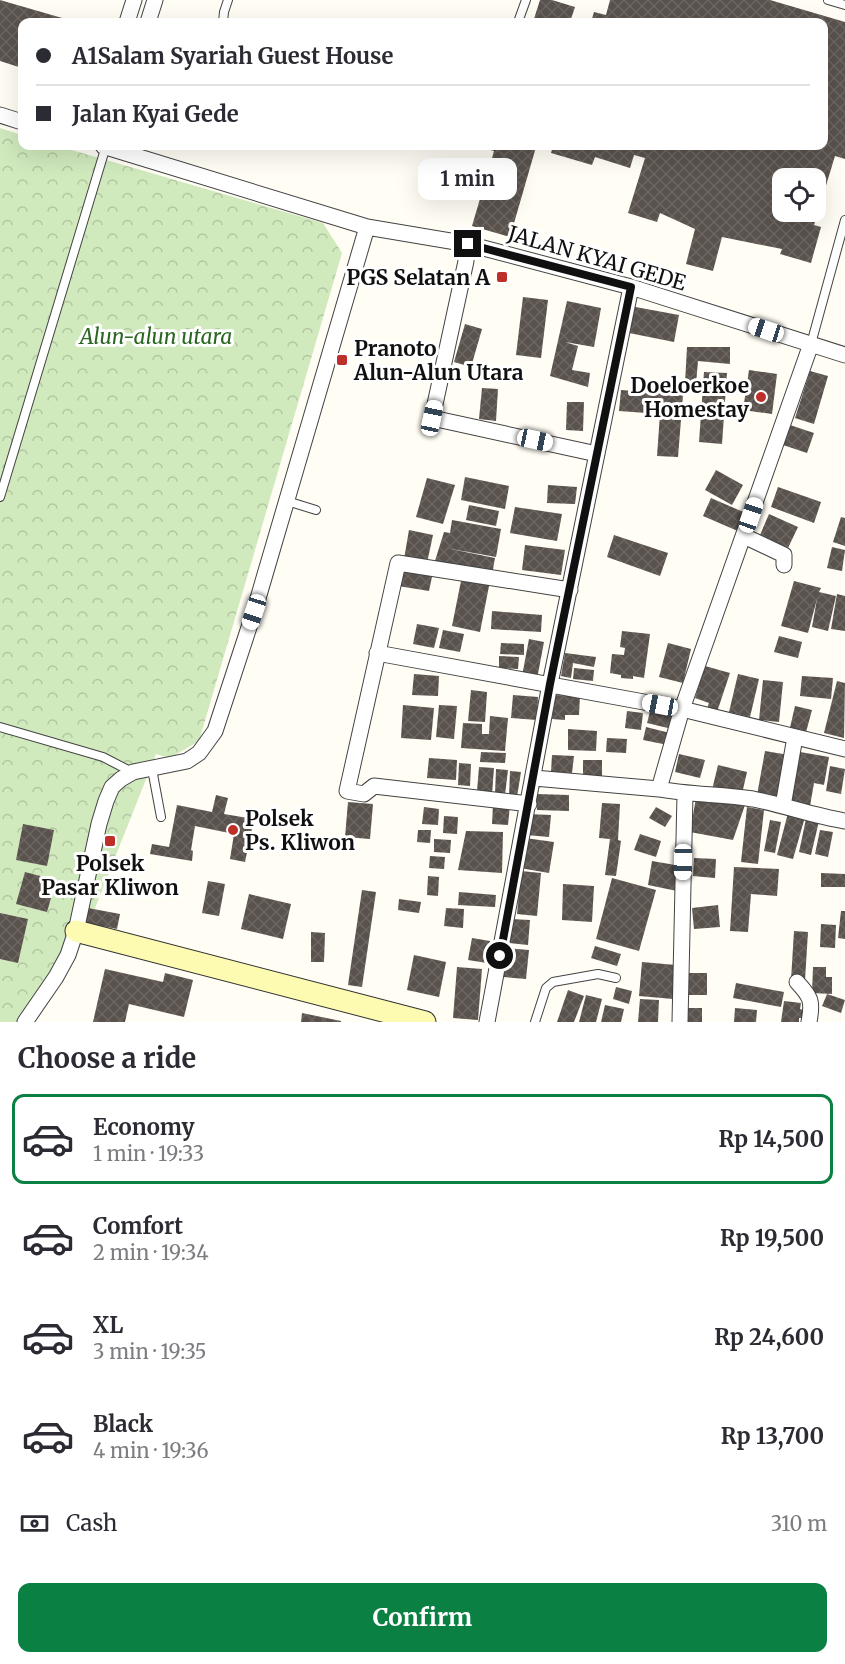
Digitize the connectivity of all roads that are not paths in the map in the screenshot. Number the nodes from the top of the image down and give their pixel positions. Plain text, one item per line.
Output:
1 (134, 0) edge
2 (155, 0) edge
3 (228, 0) edge
4 (526, 0) edge
5 (828, 0) edge
6 (845, 5) edge
7 (128, 18) edge
8 (149, 18) edge
9 (223, 18) edge
10 (519, 18) edge
11 (0, 116) edge
12 (18, 121) edge
13 (104, 150) edge
14 (118, 150) edge
15 (845, 220) edge
16 (367, 227) junction
17 (466, 261) dead end
18 (631, 287) junction
19 (811, 344) junction
20 (845, 355) edge
21 (597, 454) junction
22 (0, 495) edge
23 (287, 501) junction
24 (316, 510) dead end
25 (744, 536) junction
26 (784, 565) dead end
27 (570, 590) junction
28 (377, 653) junction
29 (550, 684) junction
30 (682, 709) junction
31 (0, 727) edge
32 (795, 736) junction
33 (845, 749) edge
34 (152, 769) junction
35 (133, 772) junction
36 (534, 778) junction
37 (659, 789) junction
38 (685, 794) junction
39 (529, 804) junction
40 (783, 806) junction
41 (161, 817) dead end
42 (845, 821) edge
43 (76, 931) junction
44 (616, 978) dead end
45 (797, 982) dead end
46 (25, 1022) edge
47 (425, 1022) edge
48 (487, 1022) edge
49 (535, 1022) edge
50 (680, 1022) edge
51 (809, 1022) edge

1 - 7 street
2 - 8 street
3 - 9 lane
4 - 10 lane
5 - 6 lane
11 - 12 street
13 - 22 lane
14 - 16 street, JALAN KYAI GEDE
15 - 19 lane
16 - 18 street, JALAN KYAI GEDE
16 - 23 street
17 - 21 street
18 - 19 street, JALAN KYAI GEDE
18 - 21 street
19 - 20 street, JALAN KYAI GEDE
19 - 25 street
21 - 27 street
23 - 24 lane
23 - 34 street
25 - 26 street
25 - 30 street
27 - 28 street
27 - 29 street
28 - 29 street
28 - 39 street
29 - 30 street
29 - 36 street
30 - 32 street
30 - 37 street
31 - 35 lane
32 - 33 street
32 - 40 street
34 - 35 street
34 - 41 lane
35 - 43 street
36 - 37 street
36 - 39 street
37 - 38 street
38 - 40 street
38 - 50 street
39 - 48 street
40 - 42 street
43 - 46 street
43 - 47 street
44 - 49 lane
45 - 51 street

